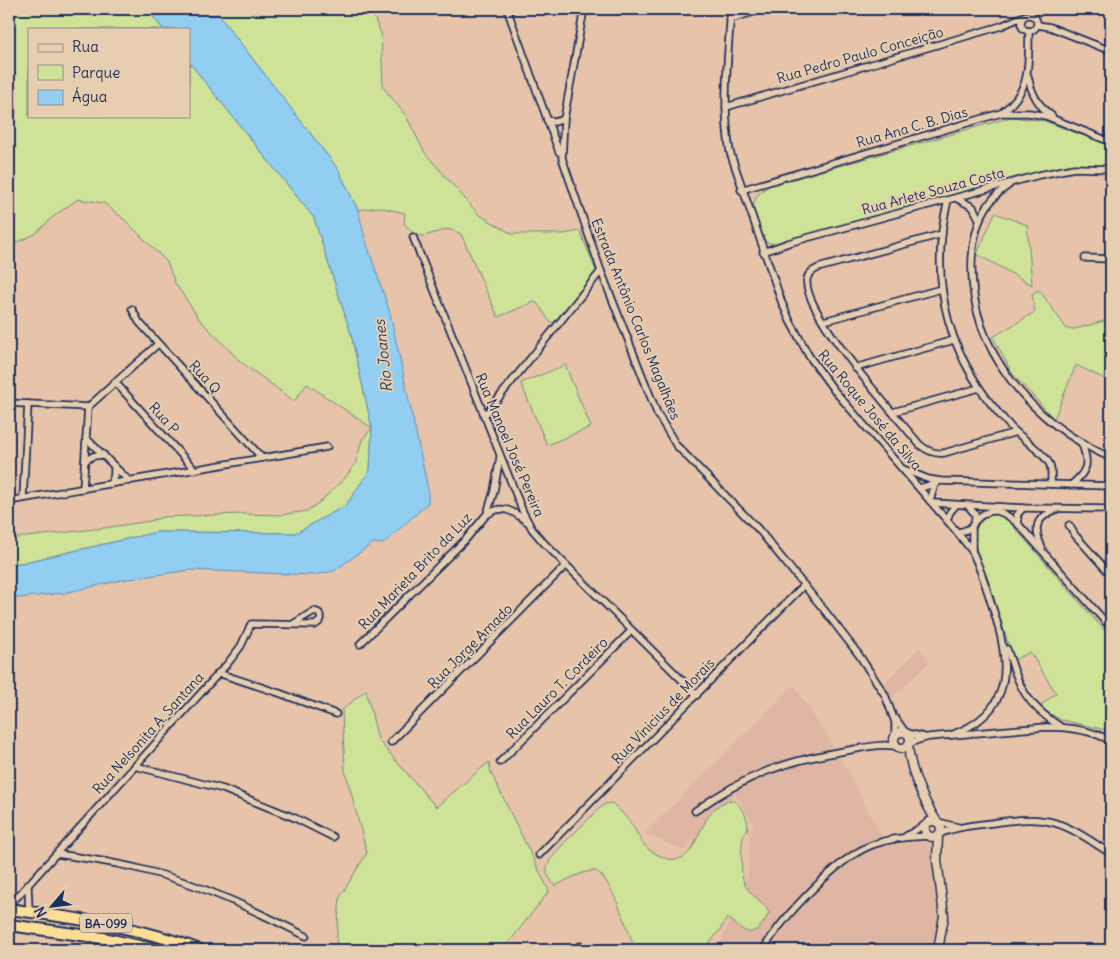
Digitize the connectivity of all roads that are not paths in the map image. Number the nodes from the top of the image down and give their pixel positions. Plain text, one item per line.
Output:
1 (507, 9) edge
2 (584, 9) edge
3 (731, 9) edge
4 (764, 9) edge
5 (1028, 9) edge
6 (1033, 9) edge
7 (1025, 16) junction
8 (1035, 17) junction
9 (730, 19) junction
10 (1038, 25) junction
11 (1001, 26) junction
12 (1026, 30) junction
13 (1111, 52) edge
14 (1028, 75) junction
15 (726, 107) junction
16 (1001, 114) junction
17 (564, 119) junction
18 (547, 120) junction
19 (1058, 120) junction
20 (1111, 142) edge
21 (562, 158) junction
22 (1111, 169) edge
23 (1013, 182) junction
24 (742, 190) junction
25 (956, 198) junction
26 (948, 200) junction
27 (979, 219) junction
28 (942, 234) junction
29 (413, 237) dead end
30 (763, 252) junction
31 (1085, 258) dead end
32 (1111, 259) edge
33 (600, 268) junction
34 (942, 289) junction
35 (132, 309) dead end
36 (824, 321) junction
37 (954, 340) junction
38 (158, 344) junction
39 (855, 368) junction
40 (115, 382) junction
41 (979, 388) junction
42 (9, 403) edge
43 (28, 404) junction
44 (88, 407) junction
45 (893, 412) junction
46 (484, 416) junction
47 (1016, 432) junction
48 (86, 438) junction
49 (1081, 442) junction
50 (327, 447) dead end
51 (104, 455) junction
52 (500, 457) junction
53 (262, 458) junction
54 (1111, 458) edge
55 (85, 461) junction
56 (114, 466) junction
57 (901, 468) junction
58 (195, 470) junction
59 (928, 479) junction
60 (129, 481) junction
61 (937, 482) junction
62 (111, 484) junction
63 (1051, 484) junction
64 (1071, 485) junction
65 (917, 486) junction
66 (1111, 486) edge
67 (83, 488) junction
68 (24, 498) junction
69 (9, 500) edge
70 (931, 502) junction
71 (956, 505) junction
72 (968, 506) junction
73 (1033, 507) junction
74 (1023, 508) junction
75 (1059, 508) junction
76 (1111, 509) edge
77 (487, 514) junction
78 (1040, 519) junction
79 (947, 520) junction
80 (975, 520) junction
81 (528, 522) junction
82 (1069, 525) dead end
83 (1020, 526) junction
84 (1036, 526) junction
85 (972, 527) junction
86 (957, 532) junction
87 (972, 551) junction
88 (1044, 554) junction
89 (566, 565) junction
90 (1111, 575) edge
91 (804, 585) junction
92 (293, 624) dead end
93 (1111, 628) edge
94 (631, 631) junction
95 (1002, 635) junction
96 (360, 644) dead end
97 (218, 673) junction
98 (697, 695) junction
99 (893, 713) junction
100 (336, 714) dead end
101 (1061, 727) junction
102 (907, 733) junction
103 (951, 735) junction
104 (895, 736) junction
105 (929, 737) junction
106 (1111, 739) edge
107 (391, 742) dead end
108 (876, 746) junction
109 (904, 746) junction
110 (500, 762) dead end
111 (135, 766) junction
112 (923, 797) junction
113 (695, 811) dead end
114 (937, 822) junction
115 (926, 824) junction
116 (960, 828) junction
117 (938, 834) junction
118 (929, 836) junction
119 (333, 837) dead end
120 (902, 838) junction
121 (57, 854) junction
122 (539, 854) dead end
123 (1111, 854) edge
124 (937, 860) junction
125 (28, 885) junction
126 (9, 908) edge
127 (29, 912) junction
128 (9, 925) edge
129 (306, 936) dead end
130 (157, 950) edge
131 (200, 950) edge
132 (763, 950) edge
133 (938, 950) edge

1 - 18 street
2 - 17 street, Estrada Antônio Carlos Magalhães
3 - 9 street, Rua Roque José da Silva
4 - 9 street
5 - 7 street
6 - 8 street
7 - 8 street
7 - 11 street, Rua Pedro Paulo Conceição
7 - 12 street
8 - 10 street
9 - 15 street, Rua Roque José da Silva
10 - 12 street
10 - 13 street
11 - 12 street, Rua Pedro Paulo Conceição
11 - 15 street, Rua Pedro Paulo Conceição
12 - 14 street, Rua Ana C. B. Dias
14 - 16 street, Rua Ana C. B. Dias
14 - 19 street
15 - 24 street, Rua Roque José da Silva
16 - 19 street
16 - 24 street, Rua Ana C. B. Dias
17 - 18 street
17 - 21 street, Estrada Antônio Carlos Magalhães
18 - 21 street
19 - 20 street
21 - 33 street, Estrada Antônio Carlos Magalhães
22 - 23 street, Rua Arlete Souza Costa
23 - 25 street, Rua Arlete Souza Costa
23 - 27 street
24 - 30 street, Rua Roque José da Silva
25 - 26 street, Rua Arlete Souza Costa
25 - 27 street
26 - 28 street
26 - 30 street, Rua Arlete Souza Costa
27 - 49 street
28 - 34 street
28 - 36 street
29 - 46 street, Rua Manoel José Pereira
30 - 57 street, Rua Roque José da Silva
31 - 32 street
33 - 46 street
33 - 91 street, Estrada Antônio Carlos Magalhães
34 - 36 street
34 - 37 street
35 - 38 street, Rua Q
36 - 39 street
37 - 39 street
37 - 41 street
38 - 40 street
38 - 53 street, Rua Q
39 - 45 street
40 - 44 street
40 - 58 street, Rua P
41 - 45 street
41 - 47 street
42 - 43 street
43 - 44 street
43 - 68 street
44 - 48 street
45 - 47 street
46 - 52 street, Rua Manoel José Pereira
47 - 63 street
48 - 51 street
48 - 55 street
49 - 54 street
49 - 64 street
50 - 53 street
51 - 55 street
51 - 56 street
52 - 77 street, Rua Marieta Brito da Luz
52 - 81 street, Rua Manoel José Pereira
53 - 58 street
55 - 67 street
56 - 60 street
56 - 62 street
57 - 59 street
57 - 65 street, Rua Roque José da Silva
58 - 60 street
59 - 61 street
59 - 65 street
60 - 62 street
61 - 63 street
61 - 65 street
61 - 70 street
62 - 67 street
63 - 64 street
64 - 66 street
65 - 70 street, Rua Roque José da Silva
67 - 68 street
68 - 69 street
70 - 71 street
70 - 79 street, Rua Roque José da Silva
71 - 72 street
71 - 79 street
72 - 74 street
72 - 80 street
73 - 74 street
73 - 75 street
73 - 78 street
74 - 83 street
75 - 76 street
75 - 78 street
77 - 81 street
77 - 96 street, Rua Marieta Brito da Luz
78 - 84 street
79 - 86 street, Rua Roque José da Silva
80 - 83 street
80 - 85 street
81 - 89 street, Rua Manoel José Pereira
82 - 90 street
83 - 84 street
83 - 88 street
84 - 88 street
85 - 86 street
85 - 87 street
86 - 87 street, Rua Roque José da Silva
87 - 95 street, Rua Roque José da Silva
88 - 93 street
89 - 94 street, Rua Manoel José Pereira
89 - 107 street, Rua Jorge Amado
91 - 98 street, Rua Vinicius de Morais
91 - 99 street, Estrada Antônio Carlos Magalhães
92 - 97 street, Rua Nelsonita A. Santana
94 - 98 street, Rua Manoel José Pereira
94 - 110 street, Rua Lauro T. Cordeiro
95 - 101 street, Rua Roque José da Silva
95 - 103 street, Rua Roque José da Silva
97 - 100 street
97 - 111 street, Rua Nelsonita A. Santana
98 - 122 street, Rua Vinicius de Morais
99 - 102 street, Estrada Antônio Carlos Magalhães
99 - 104 street, Estrada Antônio Carlos Magalhães
101 - 103 street
101 - 106 street
102 - 104 street
102 - 105 street
102 - 109 street
103 - 105 street
104 - 108 street
104 - 109 street
105 - 109 street
108 - 109 street
108 - 113 street
109 - 112 street
111 - 119 street
111 - 121 street, Rua Nelsonita A. Santana
112 - 114 street
112 - 115 street
114 - 115 street
114 - 116 street
114 - 117 street
115 - 118 street
115 - 120 street
116 - 117 street
116 - 123 street
117 - 118 street
117 - 124 street
118 - 120 street
118 - 124 street
120 - 132 street
121 - 125 street, Rua Nelsonita A. Santana
121 - 129 street
124 - 133 street
125 - 126 street, Rua Nelsonita A. Santana
125 - 127 street
126 - 127 highway, BA-099
127 - 131 highway, BA-099
128 - 130 highway, BA-099

